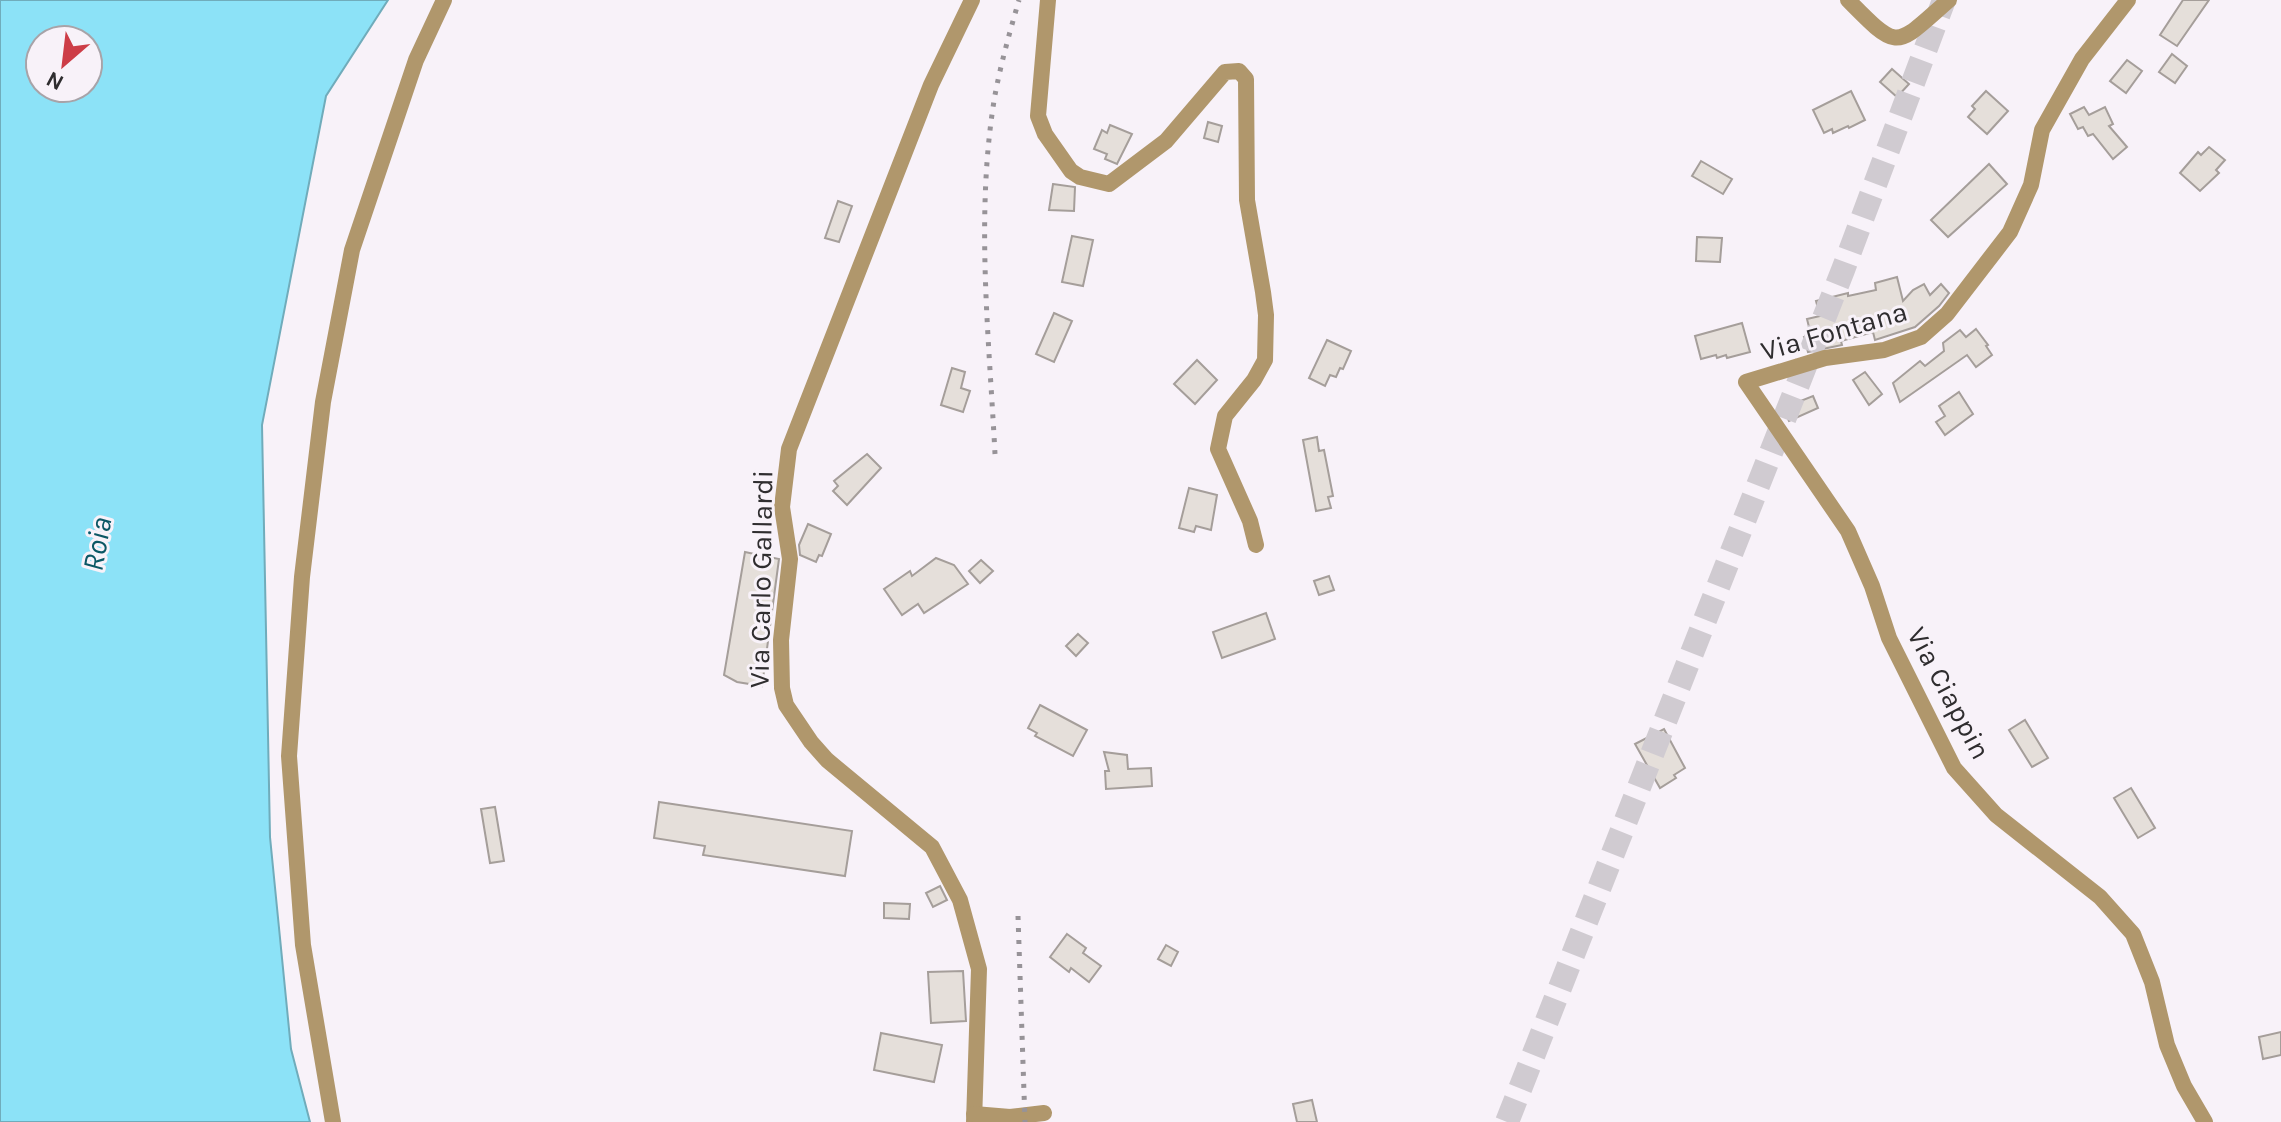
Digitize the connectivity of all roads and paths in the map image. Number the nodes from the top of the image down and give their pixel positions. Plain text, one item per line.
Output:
1 (444, 0) edge
2 (972, 0) edge
3 (1048, 0) edge
4 (1848, 0) edge
5 (1949, 0) edge
6 (2128, 0) edge
7 (1746, 382) joint
8 (1256, 545) dead end
9 (1044, 1113) dead end
10 (974, 1118) edge
11 (333, 1122) edge
12 (2205, 1122) edge

1 - 11 street
2 - 10 street, Via Carlo Gallardi
3 - 8 street
4 - 5 street
6 - 7 street, Via Fontana
7 - 12 street, Via Ciappin
9 - 10 street

